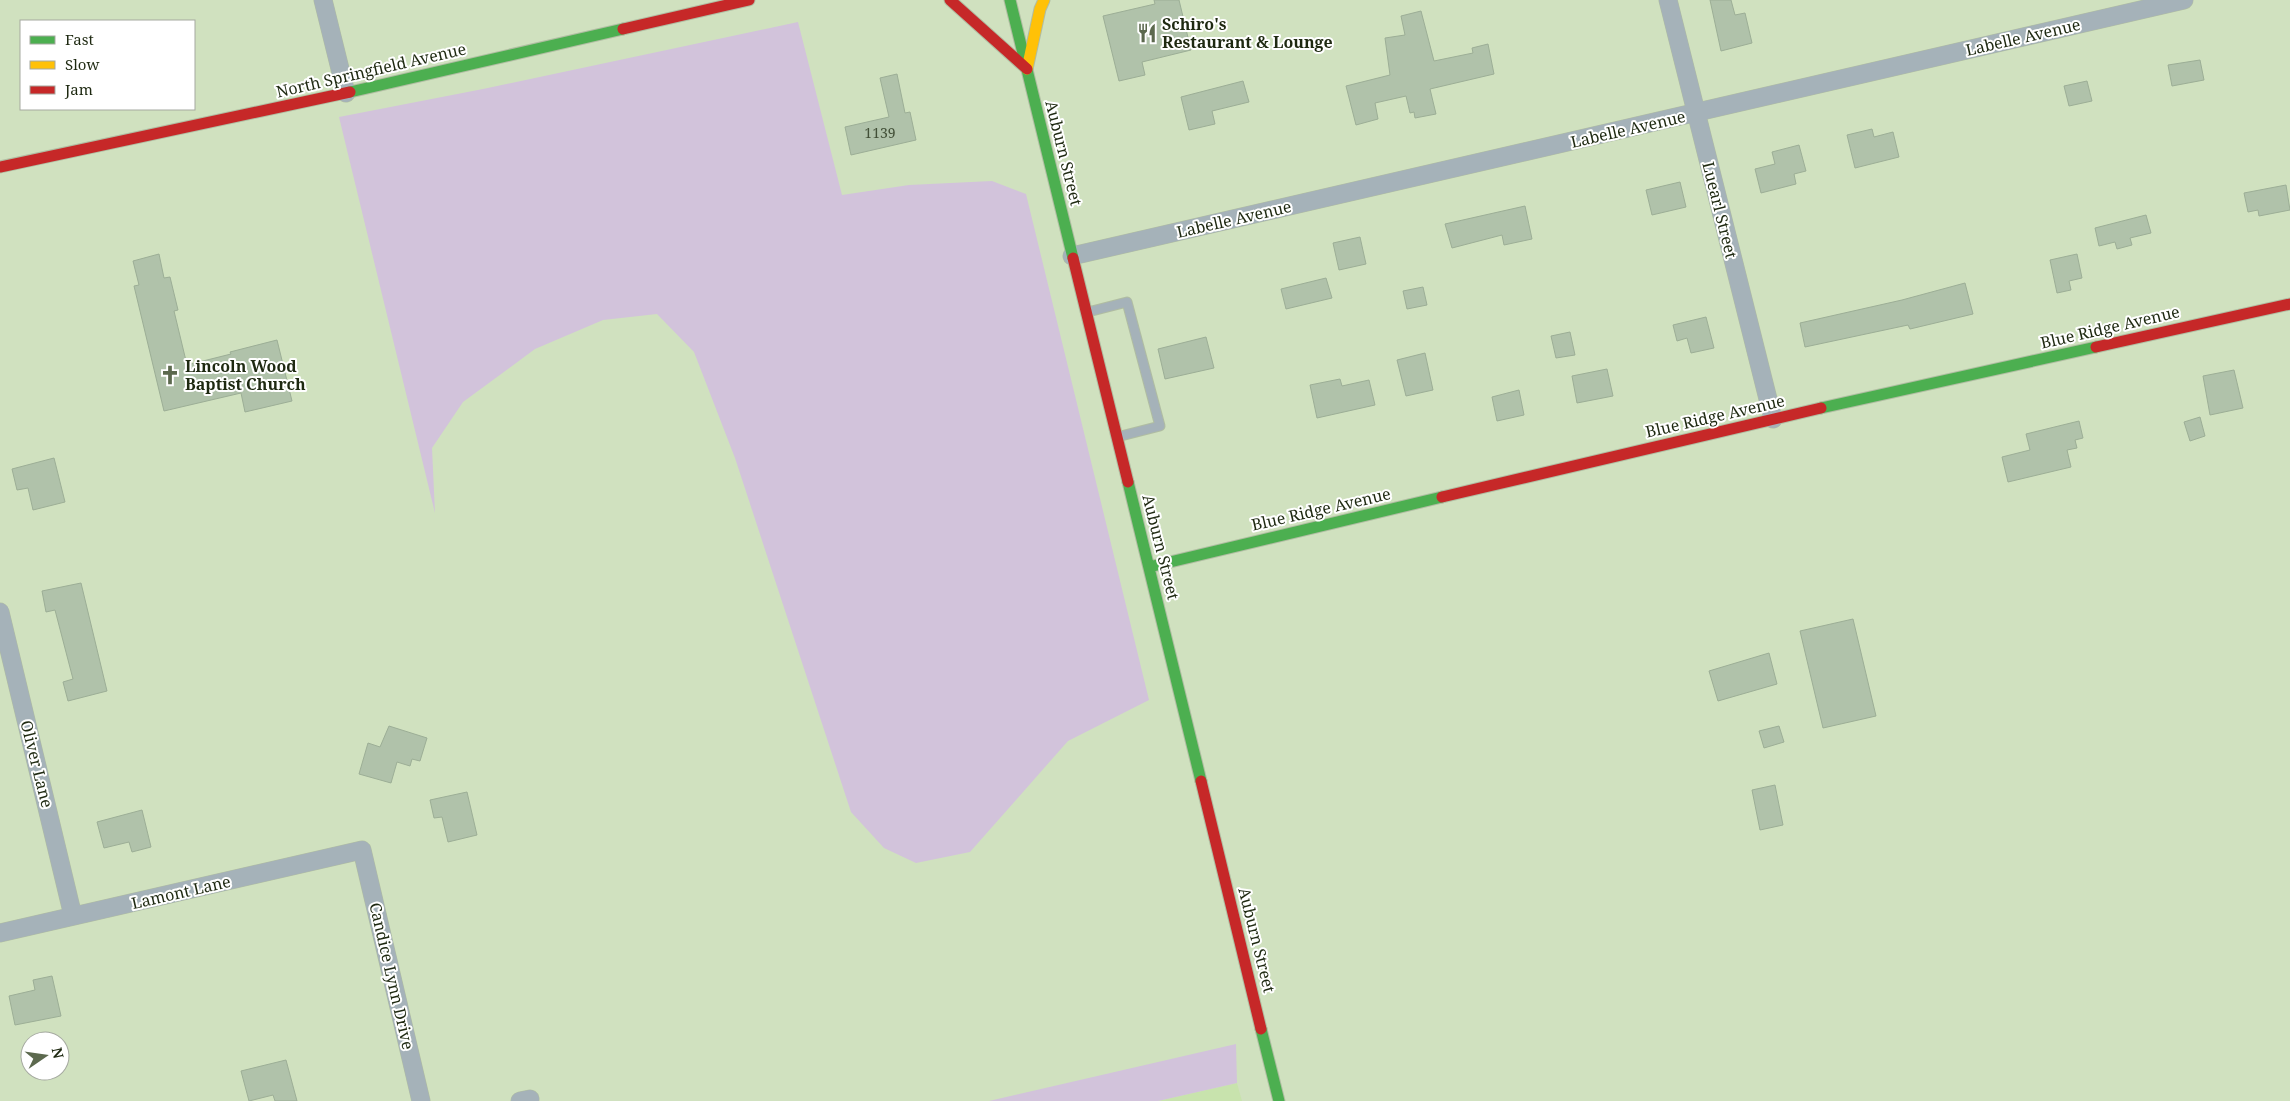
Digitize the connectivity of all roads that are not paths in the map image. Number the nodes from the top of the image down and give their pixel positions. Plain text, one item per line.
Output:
1 (323, 0) edge
2 (749, 0) edge
3 (950, 0) edge
4 (1010, 0) edge
5 (1044, 0) edge
6 (1668, 0) edge
7 (2184, 0) edge
8 (698, 6) edge
9 (1027, 68) junction
10 (346, 93) junction
11 (1695, 113) junction
12 (0, 167) edge
13 (1072, 256) junction
14 (2290, 304) edge
15 (1086, 312) junction
16 (1773, 419) junction
17 (1117, 437) junction
18 (1149, 567) junction
19 (0, 612) edge
20 (362, 850) joint
21 (73, 916) junction
22 (0, 933) edge
23 (421, 1101) edge
24 (1279, 1101) edge

1 - 10 street
2 - 8 main road, North Springfield Avenue
3 - 9 main road
4 - 9 main road, Auburn Street
5 - 9 main road
6 - 11 street, Luearl Street
7 - 11 street, Labelle Avenue
8 - 10 main road, North Springfield Avenue
9 - 13 main road, Auburn Street
10 - 12 main road, North Springfield Avenue
11 - 13 street, Labelle Avenue
11 - 16 street, Luearl Street
13 - 15 main road, Auburn Street
14 - 16 main road, Blue Ridge Avenue
15 - 17 main road, Auburn Street
15 - 17 lane
16 - 18 main road, Blue Ridge Avenue
17 - 18 main road, Auburn Street
18 - 24 main road, Auburn Street
19 - 21 street, Oliver Lane
20 - 21 street, Lamont Lane
20 - 23 street, Candice Lynn Drive
21 - 22 street, Lamont Lane

